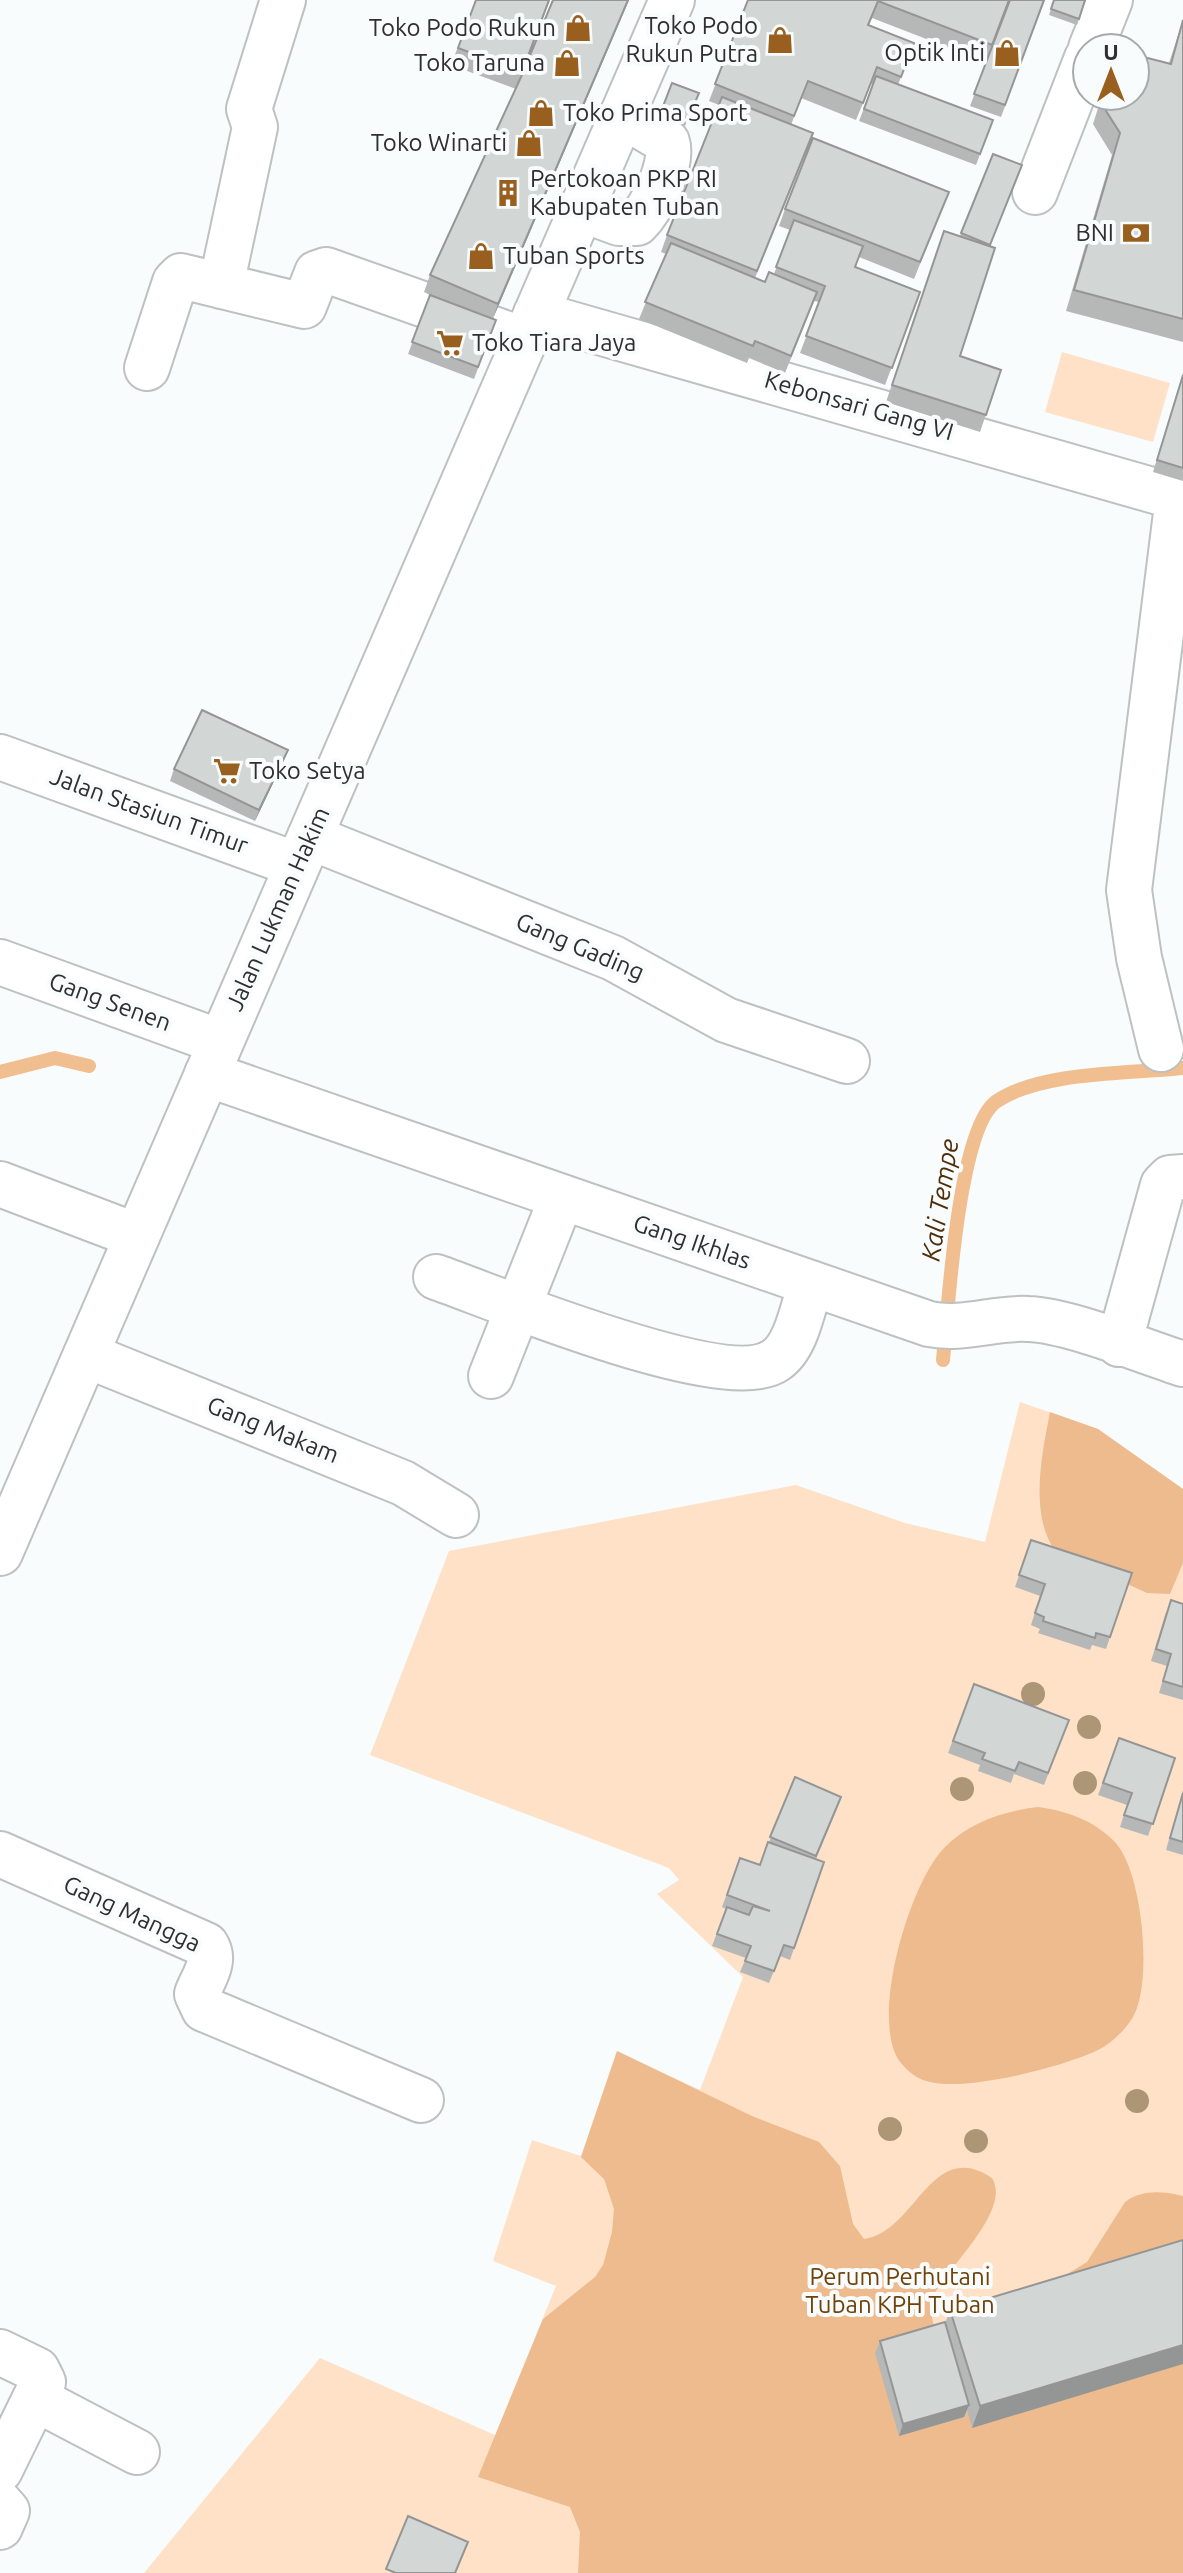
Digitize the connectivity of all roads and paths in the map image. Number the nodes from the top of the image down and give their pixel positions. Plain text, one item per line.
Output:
1 (283, 0) edge
2 (672, 0) edge
3 (1110, 0) edge
4 (1097, 32) edge
5 (1071, 99) edge
6 (622, 115) junction
7 (1035, 192) dead end
8 (581, 209) junction
9 (221, 286) junction
10 (530, 327) junction
11 (147, 368) dead end
12 (1180, 498) edge
13 (0, 757) edge
14 (303, 851) junction
15 (0, 962) edge
16 (1161, 1049) dead end
17 (214, 1058) junction
18 (847, 1061) dead end
19 (1183, 1177) edge
20 (0, 1184) edge
21 (562, 1197) junction
22 (137, 1236) junction
23 (436, 1277) dead end
24 (811, 1283) junction
25 (519, 1306) junction
26 (1119, 1344) junction
27 (86, 1355) junction
28 (1183, 1364) edge
29 (491, 1376) dead end
30 (456, 1515) dead end
31 (0, 1553) edge
32 (0, 1854) edge
33 (421, 2100) dead end
34 (0, 2352) edge
35 (36, 2399) junction
36 (137, 2452) dead end
37 (0, 2470) edge
38 (0, 2503) edge
39 (0, 2527) edge

1 - 9 street
2 - 6 street, Jalan Lukman Hakim
3 - 4 street
5 - 7 street
6 - 8 street, Jalan Lukman Hakim
6 - 8 street
8 - 10 street, Jalan Lukman Hakim
9 - 10 street, Kebonsari Gang VI
9 - 11 street
10 - 12 street, Kebonsari Gang VI
10 - 14 street, Jalan Lukman Hakim
12 - 16 street
13 - 14 street, Jalan Stasiun Timur
14 - 17 street, Jalan Lukman Hakim
14 - 18 street, Gang Gading
15 - 17 street, Gang Senen
17 - 21 street, Gang Ikhlas
17 - 22 street, Jalan Lukman Hakim
19 - 26 street
20 - 22 street
21 - 24 street, Gang Ikhlas
21 - 25 street
22 - 27 street, Jalan Lukman Hakim
23 - 25 street
24 - 25 street
24 - 26 street, Gang Ikhlas
25 - 29 street
26 - 28 street, Gang Ikhlas
27 - 30 street, Gang Makam
27 - 31 street, Jalan Lukman Hakim
32 - 33 street, Gang Mangga
34 - 35 street
35 - 36 street
35 - 37 street
38 - 39 street

